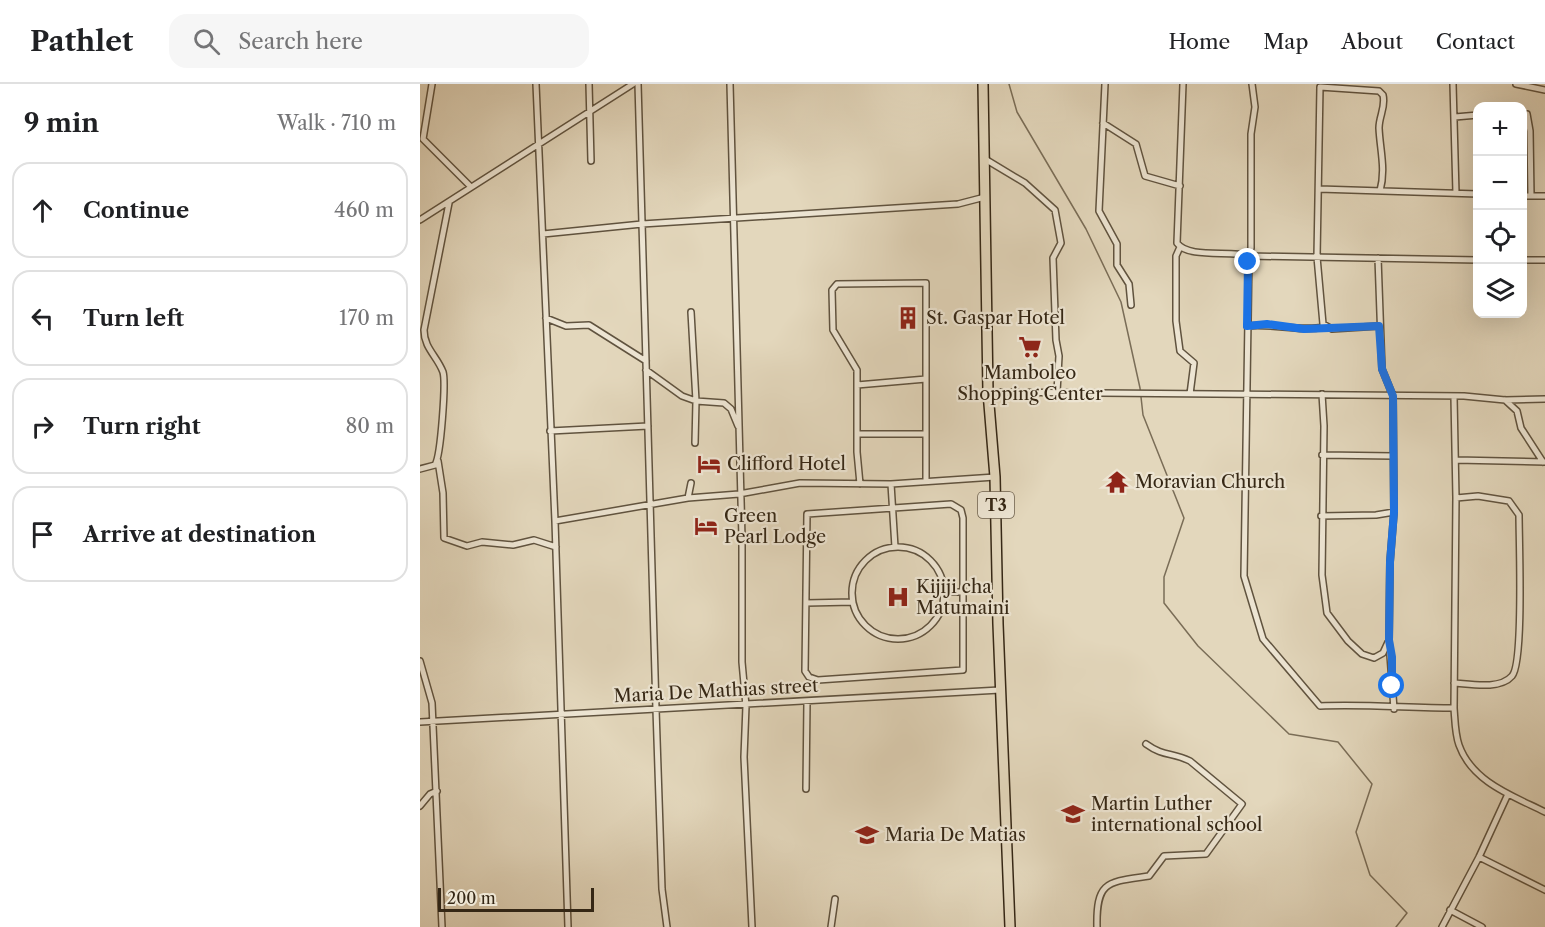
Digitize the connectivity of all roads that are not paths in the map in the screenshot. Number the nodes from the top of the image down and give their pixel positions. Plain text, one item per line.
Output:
1 (432, 84) edge
2 (536, 84) edge
3 (589, 84) edge
4 (633, 84) edge
5 (638, 84) edge
6 (730, 84) edge
7 (983, 84) edge
8 (1105, 84) edge
9 (1183, 84) edge
10 (1252, 84) edge
11 (1454, 84) edge
12 (1515, 84) edge
13 (1345, 86) edge
14 (1545, 89) edge
15 (591, 110) junction
16 (1527, 114) edge
17 (1473, 115) edge
18 (1455, 117) junction
19 (1103, 123) junction
20 (422, 140) edge
21 (539, 144) junction
22 (985, 159) junction
23 (591, 162) dead end
24 (470, 186) junction
25 (1180, 186) junction
26 (1319, 189) junction
27 (1380, 191) junction
28 (1456, 194) junction
29 (1473, 194) edge
30 (1530, 196) joint
31 (1545, 196) edge
32 (985, 197) junction
33 (449, 203) junction
34 (733, 217) junction
35 (420, 220) edge
36 (642, 224) junction
37 (543, 234) junction
38 (1180, 247) junction
39 (1249, 256) junction
40 (1317, 257) junction
41 (1378, 258) junction
42 (1473, 260) edge
43 (1527, 260) edge
44 (1545, 261) edge
45 (1131, 304) dead end
46 (691, 312) dead end
47 (546, 318) junction
48 (1247, 326) junction
49 (1379, 326) junction
50 (1324, 327) junction
51 (646, 361) junction
52 (646, 370) junction
53 (926, 379) junction
54 (857, 385) junction
55 (988, 392) junction
56 (1057, 392) junction
57 (1190, 393) junction
58 (1246, 393) junction
59 (1322, 394) junction
60 (1393, 396) junction
61 (1454, 396) junction
62 (1545, 399) edge
63 (1505, 400) junction
64 (696, 401) junction
65 (648, 426) junction
66 (739, 428) junction
67 (550, 431) junction
68 (857, 434) junction
69 (926, 434) junction
70 (695, 443) dead end
71 (1322, 455) junction
72 (1393, 456) junction
73 (438, 460) junction
74 (1456, 460) junction
75 (1544, 462) edge
76 (420, 469) edge
77 (995, 477) junction
78 (926, 480) junction
79 (691, 483) dead end
80 (860, 484) junction
81 (891, 484) junction
82 (739, 494) junction
83 (688, 498) junction
84 (1456, 498) junction
85 (649, 506) junction
86 (892, 509) junction
87 (1394, 512) junction
88 (1321, 516) junction
89 (555, 521) junction
90 (556, 547) junction
91 (895, 547) junction
92 (944, 592) junction
93 (964, 592) junction
94 (853, 602) junction
95 (806, 603) junction
96 (1389, 640) junction
97 (420, 661) edge
98 (1454, 683) junction
99 (1000, 690) junction
100 (807, 702) junction
101 (746, 706) junction
102 (1454, 708) junction
103 (656, 709) junction
104 (1394, 709) junction
105 (562, 714) junction
106 (420, 722) edge
107 (433, 722) junction
108 (1146, 744) dead end
109 (806, 789) dead end
110 (437, 791) junction
111 (1508, 794) junction
112 (420, 806) edge
113 (1545, 813) edge
114 (1479, 856) junction
115 (1545, 890) edge
116 (835, 899) dead end
117 (1450, 910) junction
118 (442, 927) edge
119 (568, 927) edge
120 (667, 927) edge
121 (752, 927) edge
122 (831, 927) edge
123 (1010, 927) edge
124 (1097, 927) edge
125 (1442, 927) edge
126 (1482, 927) edge

1 - 20 street
2 - 21 street
3 - 15 street
4 - 15 street
5 - 36 street
6 - 34 street
7 - 22 highway, T3
8 - 19 street
9 - 25 street
10 - 39 street
11 - 18 street
12 - 14 street
13 - 26 street
13 - 27 street
15 - 21 street
15 - 23 street
16 - 30 street
17 - 18 street
18 - 28 street
19 - 25 street
19 - 45 street
20 - 24 street
21 - 24 street
21 - 37 street
22 - 32 highway, T3
22 - 56 street
24 - 33 street
25 - 38 street
26 - 27 street
26 - 40 street
27 - 28 street
28 - 29 street
30 - 31 street
32 - 34 street
32 - 55 highway, T3
33 - 35 street
33 - 73 street
34 - 36 street
34 - 66 street
36 - 37 street
36 - 51 street
37 - 47 street
38 - 39 street
38 - 57 street
39 - 40 street
39 - 48 street
40 - 41 street
40 - 50 street
41 - 42 street
41 - 49 street
43 - 44 street
46 - 64 street
47 - 51 street
47 - 67 street
48 - 50 street
48 - 58 street
49 - 50 street
49 - 60 street
51 - 52 street
52 - 64 street
52 - 65 street
53 - 54 street
53 - 54 street
53 - 69 street
54 - 68 street
55 - 56 street
55 - 77 highway, T3
56 - 57 street
57 - 58 street
58 - 59 street
58 - 104 street
59 - 60 street
59 - 71 street
60 - 61 street
60 - 72 street
61 - 63 street
61 - 74 street
62 - 63 street
63 - 75 street
64 - 66 street
64 - 70 street
65 - 67 street
65 - 85 street
66 - 82 street
67 - 89 street
68 - 69 street
68 - 80 street
69 - 78 street
71 - 72 street
71 - 88 street
72 - 87 street
73 - 76 street
73 - 90 street
74 - 75 street
74 - 84 street
77 - 78 street
77 - 99 highway, T3
78 - 81 street
79 - 83 street
80 - 81 street
80 - 82 street
81 - 86 street
82 - 83 street
82 - 101 street
83 - 85 street
84 - 98 street
84 - 98 street
85 - 89 street
85 - 103 street
86 - 91 street
86 - 93 street
86 - 95 street
87 - 88 street
87 - 96 street
88 - 96 street
89 - 90 street
90 - 105 street
91 - 92 street
91 - 94 street
92 - 93 street
92 - 94 street
93 - 95 street
94 - 95 street
96 - 104 street
97 - 107 street
98 - 102 street
99 - 100 street, Maria De Mathias street
99 - 123 highway, T3
100 - 101 street, Maria De Mathias street
100 - 109 street
101 - 103 street, Maria De Mathias street
101 - 121 street
102 - 104 street
102 - 111 street
103 - 105 street, Maria De Mathias street
103 - 120 street
105 - 107 street, Maria De Mathias street
105 - 119 street
106 - 107 street, Maria De Mathias street
107 - 110 street
108 - 124 street
110 - 112 street
110 - 118 street
111 - 113 street
111 - 114 street
114 - 115 street
114 - 117 street
116 - 122 street
117 - 125 street
117 - 126 street

